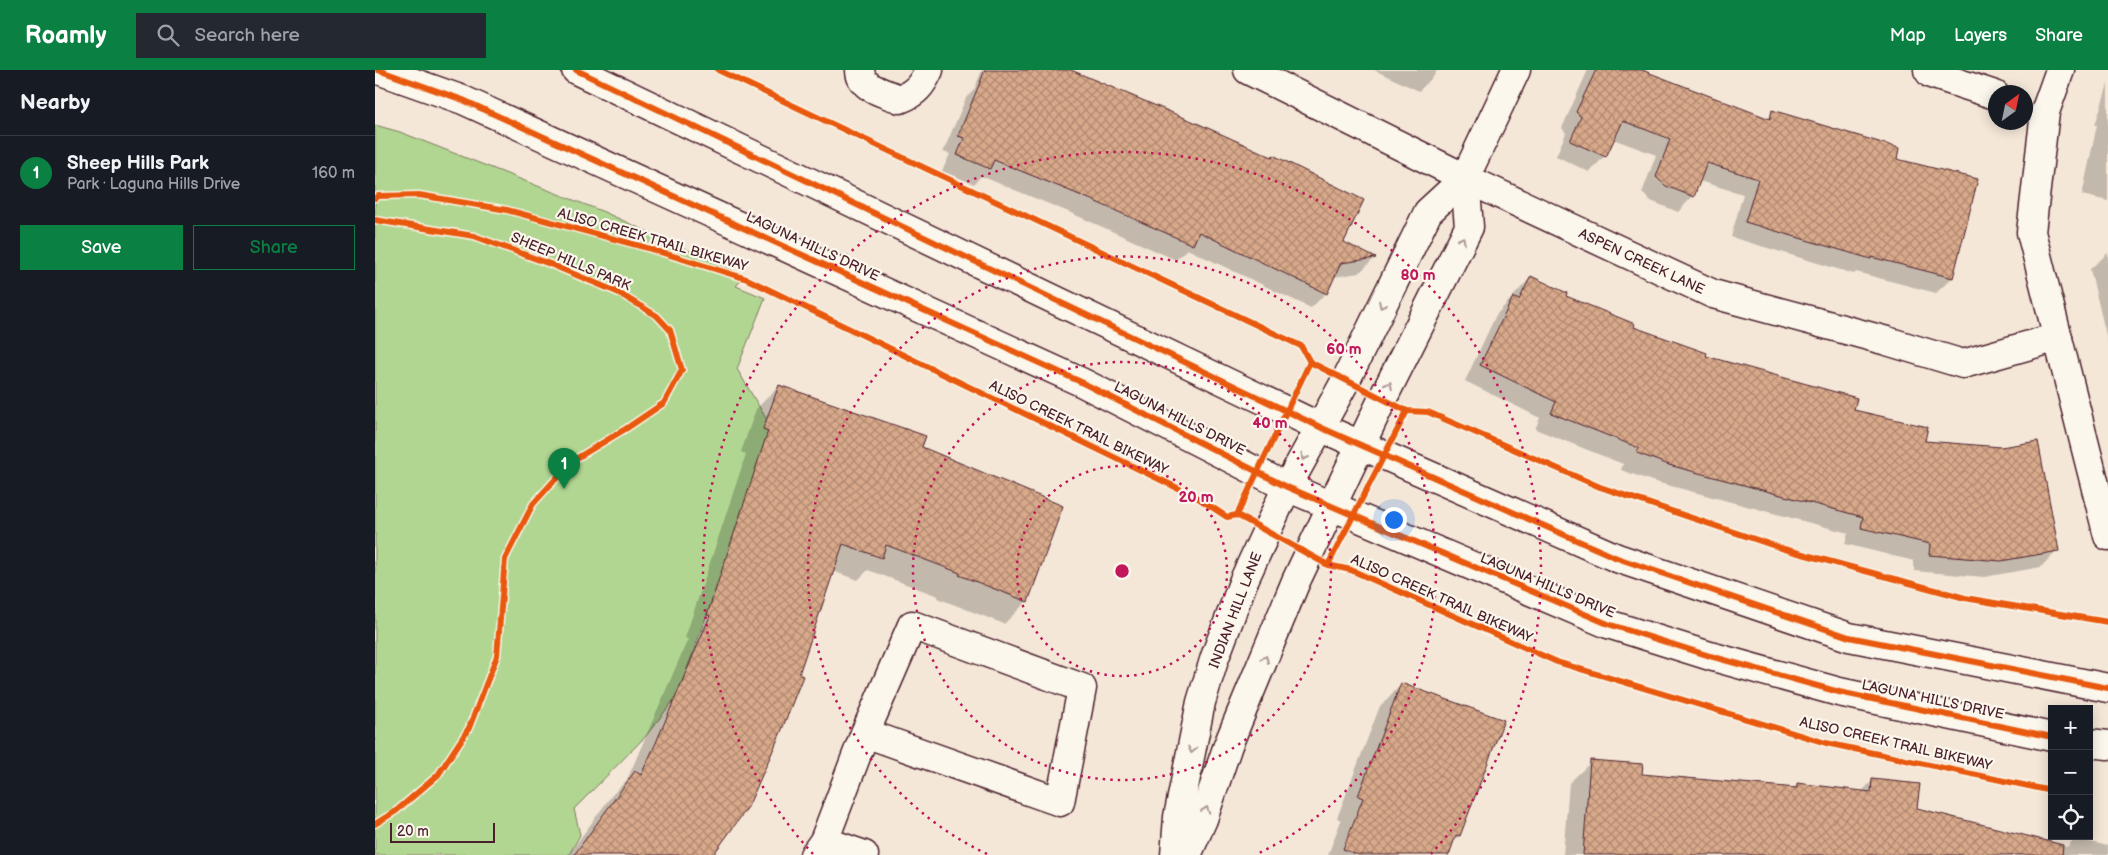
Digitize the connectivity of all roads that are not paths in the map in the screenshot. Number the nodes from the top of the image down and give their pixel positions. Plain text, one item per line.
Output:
1 (378, 70) edge
2 (577, 70) edge
3 (860, 70) edge
4 (929, 70) edge
5 (1248, 70) edge
6 (1516, 70) edge
7 (1929, 70) edge
8 (2060, 70) edge
9 (1988, 93) edge
10 (2035, 109) edge
11 (1465, 178) junction
12 (2058, 337) junction
13 (1321, 428) junction
14 (1362, 446) junction
15 (1287, 487) junction
16 (1333, 506) junction
17 (2108, 536) edge
18 (2108, 688) edge
19 (865, 733) junction
20 (2048, 736) edge
21 (2093, 743) edge
22 (2108, 745) edge
23 (819, 848) edge
24 (864, 855) edge
25 (1175, 855) edge
26 (1187, 855) edge

1 - 15 street, LAGUNA HILLS DRIVE
2 - 13 street
3 - 4 street
5 - 11 street, ASPEN CREEK LANE
6 - 11 street, INDIAN HILL LANE
7 - 9 street
8 - 10 street
10 - 12 street
11 - 12 street, ASPEN CREEK LANE
11 -> 13 street, INDIAN HILL LANE
14 -> 11 street, INDIAN HILL LANE
12 - 17 street
13 - 14 street
13 -> 15 street, INDIAN HILL LANE
14 - 16 street, INDIAN HILL LANE
14 - 18 street
15 - 16 street, LAGUNA HILLS DRIVE
15 -> 25 street, INDIAN HILL LANE
16 - 20 street, LAGUNA HILLS DRIVE
26 -> 16 street, INDIAN HILL LANE
19 - 19 street
19 - 23 street
21 - 22 street
23 - 24 street

